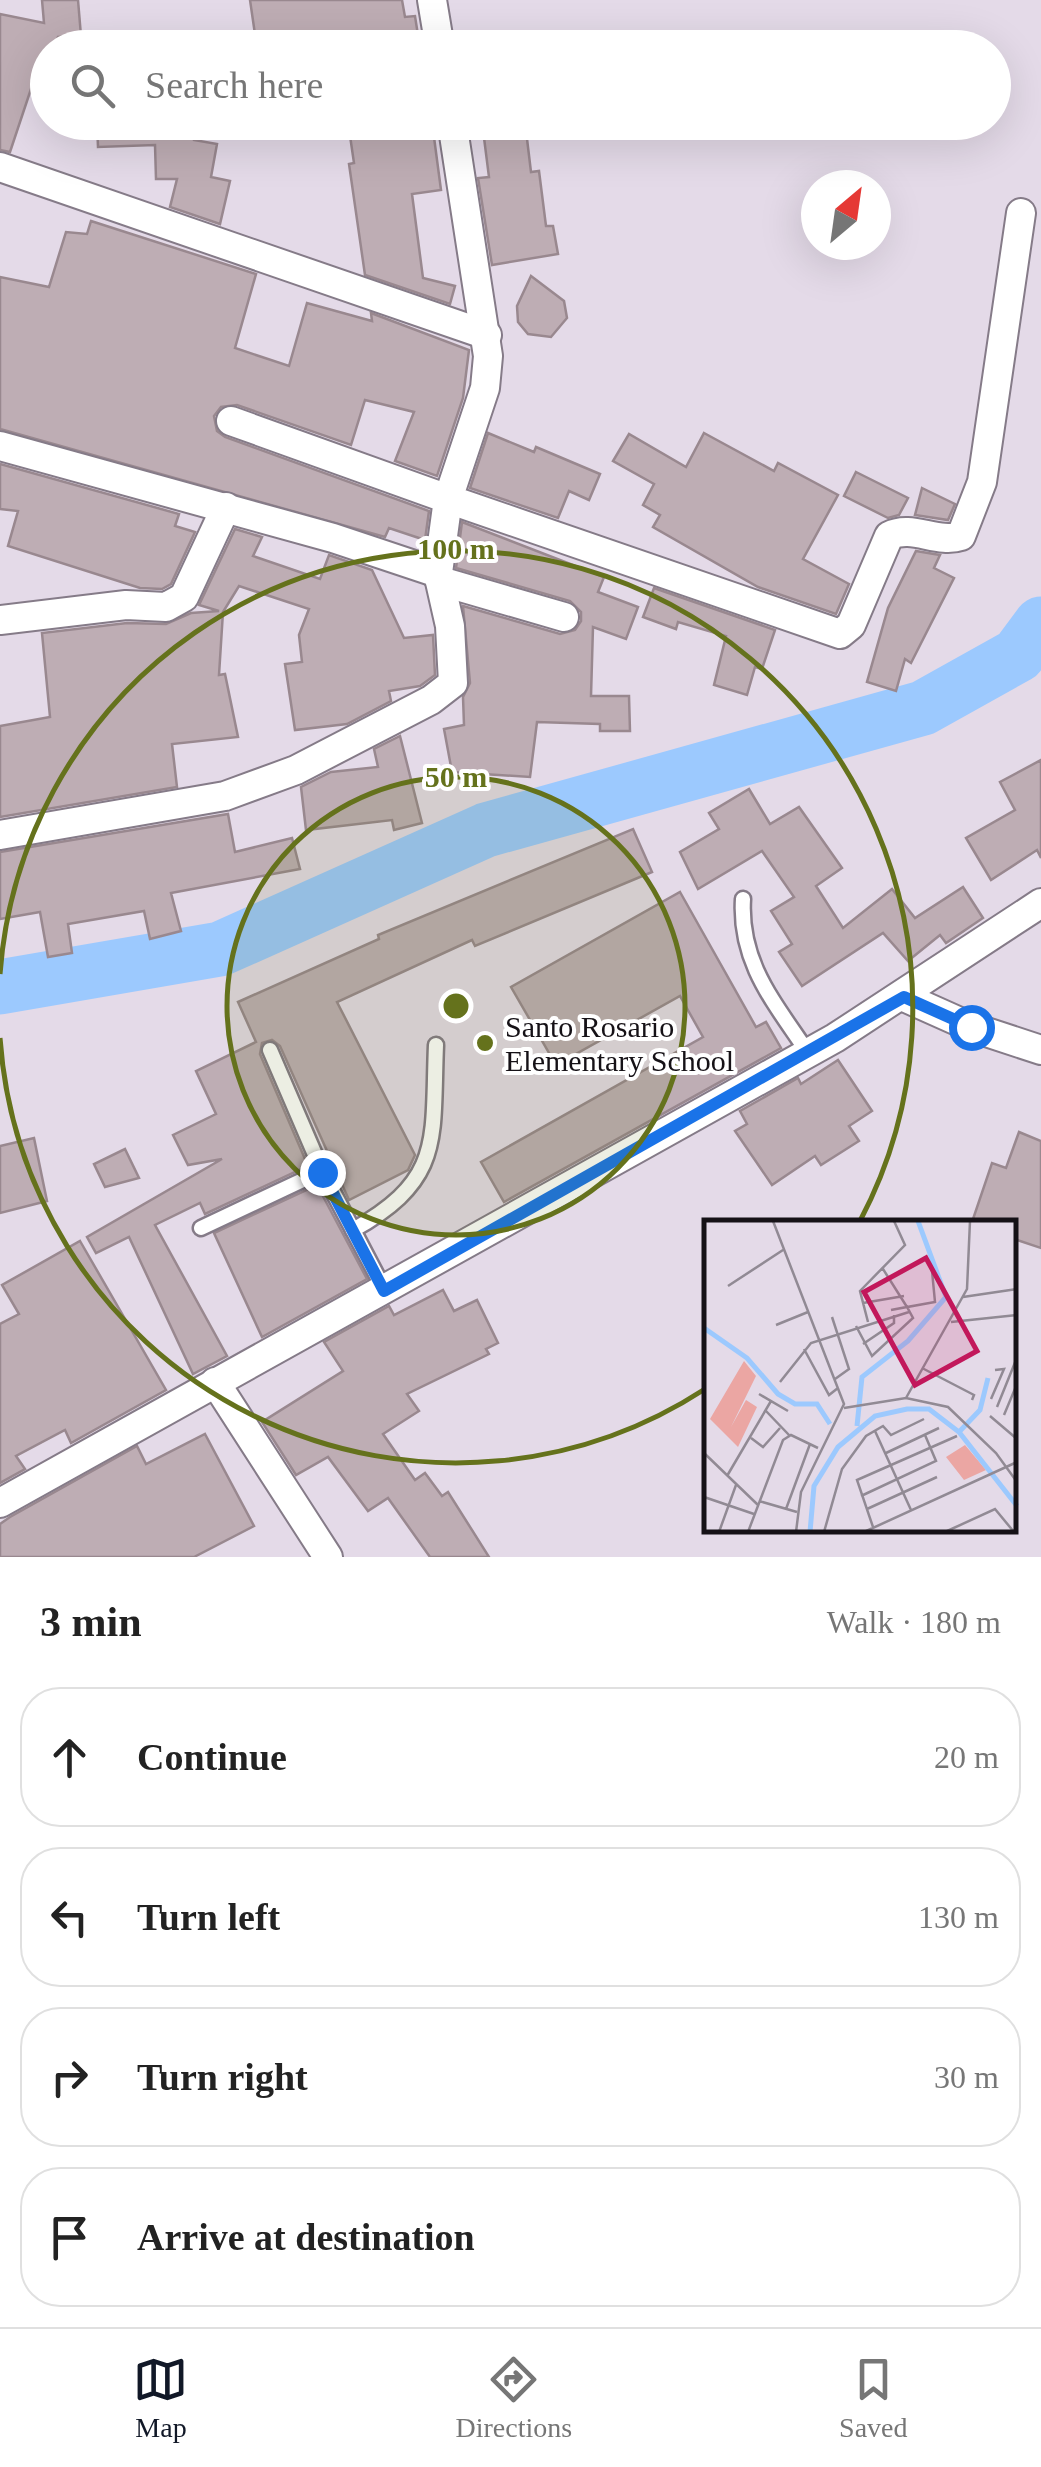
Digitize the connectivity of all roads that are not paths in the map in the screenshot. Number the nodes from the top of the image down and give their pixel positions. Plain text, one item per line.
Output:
1 (432, 0) edge
2 (437, 30) edge
3 (455, 140) edge
4 (0, 167) edge
5 (1022, 214) dead end
6 (487, 335) junction
7 (231, 420) dead end
8 (0, 446) edge
9 (448, 499) junction
10 (226, 507) junction
11 (439, 577) junction
12 (564, 618) dead end
13 (0, 620) edge
14 (0, 834) edge
15 (744, 900) dead end
16 (1041, 904) edge
17 (904, 997) junction
18 (436, 1045) dead end
19 (270, 1050) dead end
20 (1041, 1050) edge
21 (808, 1053) junction
22 (322, 1172) junction
23 (201, 1228) dead end
24 (353, 1230) junction
25 (384, 1291) junction
26 (215, 1382) junction
27 (0, 1503) edge
28 (328, 1557) edge

1 - 2 street
3 - 6 street
4 - 6 street
5 - 9 street
6 - 9 street
7 - 9 street
8 - 10 street
9 - 11 street
10 - 11 street
10 - 13 street
11 - 12 street
11 - 14 street
15 - 21 lane
16 - 17 street
17 - 20 street
17 - 21 street
18 - 24 lane
19 - 22 lane
21 - 25 street
22 - 23 lane
22 - 24 lane
24 - 25 lane
25 - 26 street
26 - 27 street
26 - 28 street

